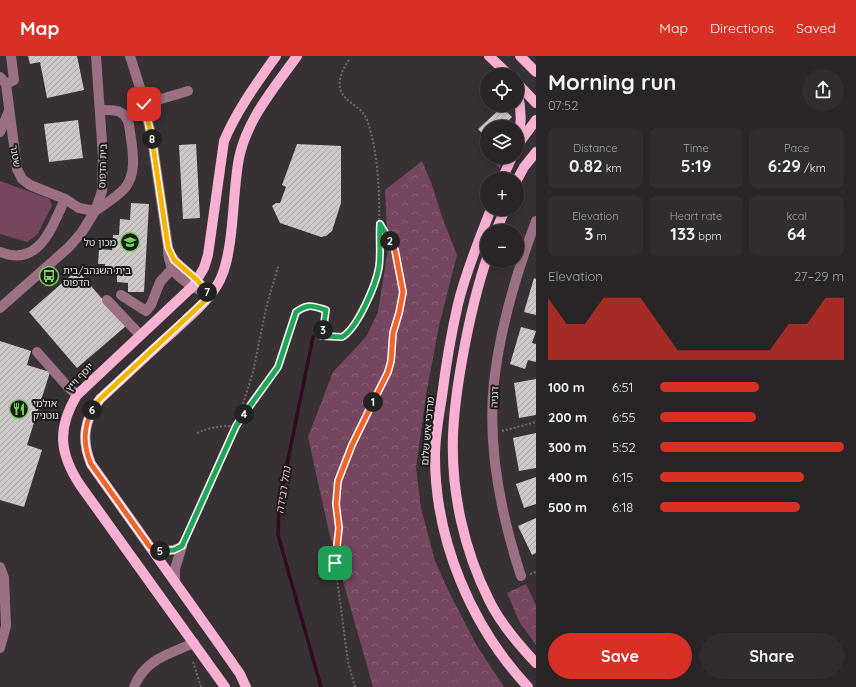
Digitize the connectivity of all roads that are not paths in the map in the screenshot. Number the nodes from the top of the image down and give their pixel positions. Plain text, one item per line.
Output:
1 (11, 56) edge
2 (97, 56) edge
3 (125, 56) edge
4 (276, 56) edge
5 (297, 56) edge
6 (489, 56) edge
7 (520, 56) edge
8 (132, 61) edge
9 (502, 68) edge
10 (536, 72) edge
11 (3, 81) edge
12 (524, 90) edge
13 (188, 91) dead end
14 (536, 103) edge
15 (144, 104) junction
16 (10, 109) junction
17 (101, 110) junction
18 (536, 120) edge
19 (0, 132) edge
20 (524, 136) edge
21 (536, 152) edge
22 (521, 172) edge
23 (65, 199) junction
24 (95, 211) junction
25 (488, 216) edge
26 (536, 221) edge
27 (168, 247) junction
28 (0, 252) edge
29 (484, 268) edge
30 (172, 269) junction
31 (195, 283) junction
32 (121, 296) dead end
33 (210, 296) junction
34 (107, 300) dead end
35 (0, 308) edge
36 (140, 335) junction
37 (37, 352) dead end
38 (77, 395) junction
39 (150, 547) junction
40 (0, 567) edge
41 (521, 576) dead end
42 (175, 582) junction
43 (190, 645) junction
44 (0, 648) edge
45 (536, 663) edge
46 (134, 687) edge
47 (224, 687) edge
48 (246, 687) edge
49 (528, 687) edge

1 - 11 street
2 - 17 street, בית הדפוס
3 - 8 street
4 - 31 main road
5 - 33 main road
6 - 9 main road
7 - 10 main road
8 - 15 street
11 - 16 street, שטנר
12 - 14 main road
13 - 15 street
15 - 27 street
16 - 19 street
16 - 23 street, שטנר
17 - 24 street, בית הדפוס
17 - 24 street
18 - 20 main road
21 - 22 main road
23 - 24 street, שטנר
23 - 28 street
24 - 35 street, בית הדפוס
25 - 49 main road, מרדכי איש שלום
26 - 41 street, דגניה
27 - 30 street
27 - 31 street
29 - 45 main road
30 - 31 street
30 - 32 street
31 - 33 street
31 - 36 main road, יוסף וייץ
33 - 39 main road
34 - 36 street
36 - 38 main road, יוסף וייץ
37 - 38 street
38 - 43 main road, יוסף וייץ
39 - 42 main road
39 - 42 street
40 - 44 street
42 - 48 main road
43 - 46 street
43 - 47 main road, יוסף וייץ

